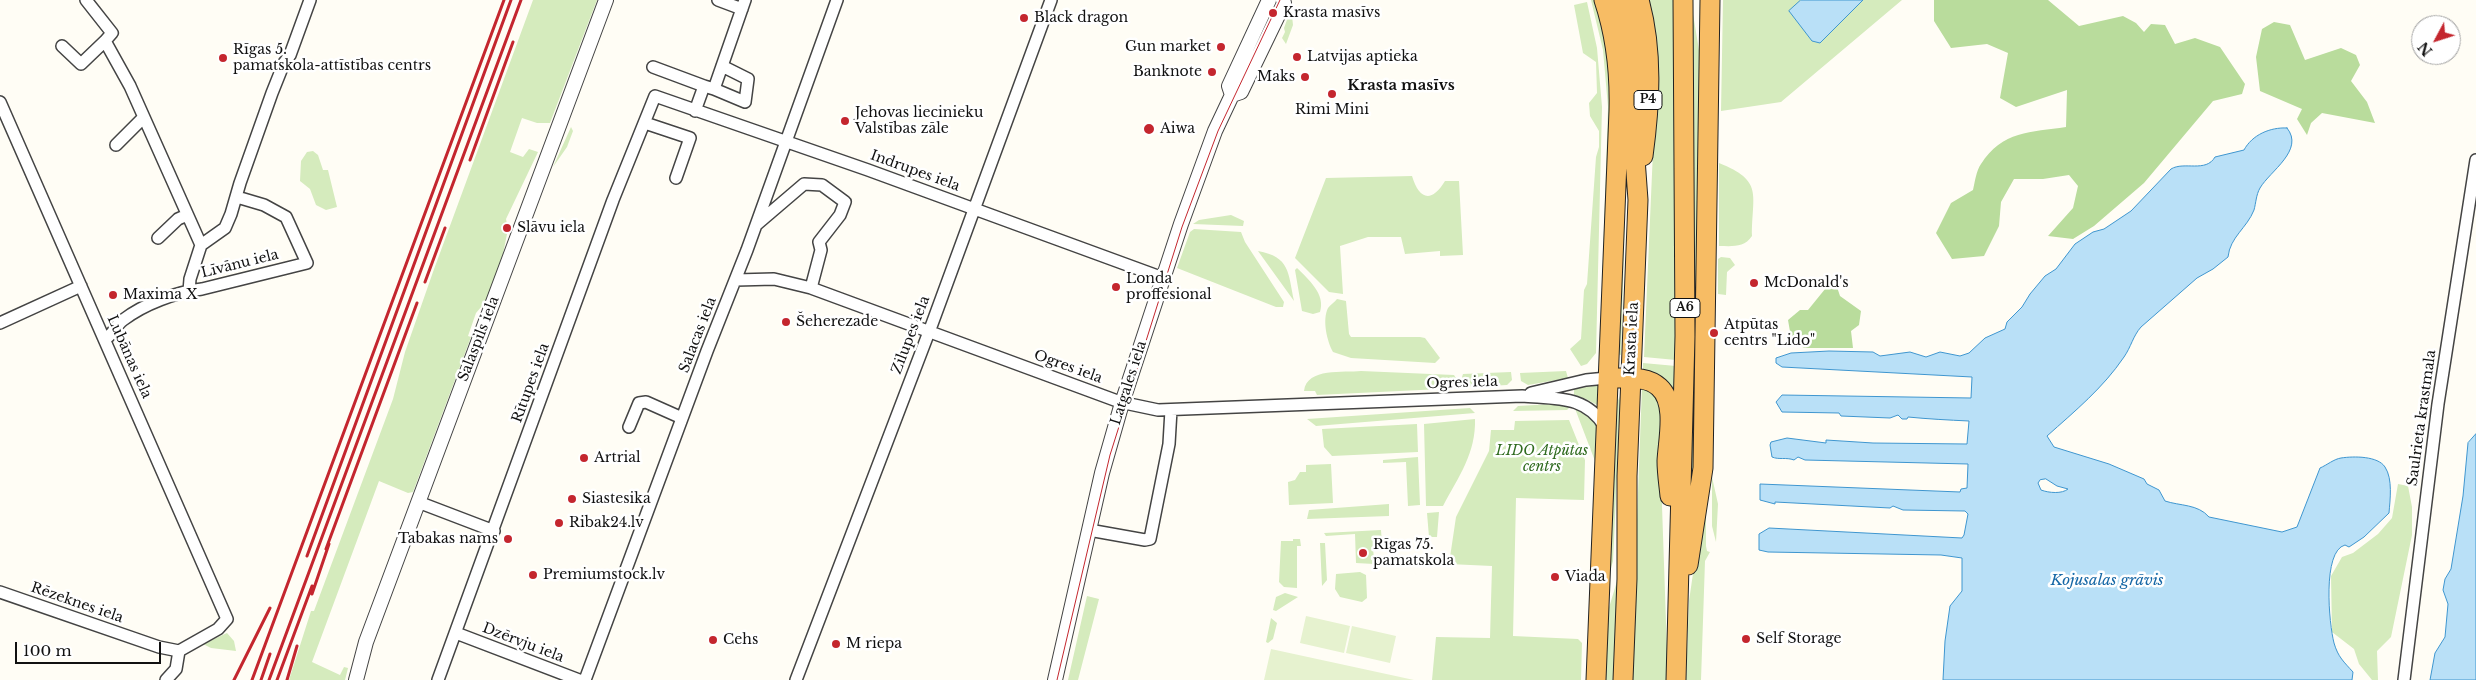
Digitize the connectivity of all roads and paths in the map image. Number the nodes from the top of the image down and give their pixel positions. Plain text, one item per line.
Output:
1 (86, 0) edge
2 (310, 0) edge
3 (606, 0) edge
4 (718, 0) edge
5 (837, 0) edge
6 (1051, 0) edge
7 (1269, 0) edge
8 (1283, 0) edge
9 (1604, 0) edge
10 (1623, 0) edge
11 (1639, 0) edge
12 (1683, 0) edge
13 (1696, 0) edge
14 (1710, 0) edge
15 (744, 4) edge
16 (105, 41) junction
17 (62, 46) dead end
18 (722, 66) junction
19 (654, 67) dead end
20 (1708, 76) junction
21 (709, 88) junction
22 (1232, 95) junction
23 (655, 96) joint
24 (0, 102) edge
25 (695, 110) junction
26 (143, 118) junction
27 (645, 123) junction
28 (784, 143) junction
29 (116, 145) dead end
30 (2476, 160) edge
31 (676, 178) dead end
32 (237, 197) junction
33 (1638, 200) junction
34 (974, 209) junction
35 (187, 215) junction
36 (756, 225) junction
37 (158, 238) dead end
38 (202, 245) junction
39 (1163, 278) junction
40 (736, 280) junction
41 (81, 286) junction
42 (811, 288) junction
43 (189, 290) junction
44 (0, 323) edge
45 (928, 333) junction
46 (105, 340) junction
47 (1607, 378) junction
48 (1631, 378) junction
49 (1522, 396) junction
50 (1122, 403) junction
51 (1171, 410) junction
52 (682, 418) junction
53 (629, 427) dead end
54 (1606, 429) junction
55 (1627, 476) junction
56 (418, 502) junction
57 (1089, 530) junction
58 (494, 531) junction
59 (0, 592) edge
60 (1678, 617) junction
61 (1597, 631) junction
62 (456, 633) junction
63 (179, 651) junction
64 (166, 680) edge
65 (356, 680) edge
66 (438, 680) edge
67 (579, 680) edge
68 (585, 680) edge
69 (796, 680) edge
70 (1055, 680) edge
71 (1596, 680) edge
72 (1623, 680) edge
73 (1676, 680) edge
74 (2404, 680) edge

1 - 16 street
2 - 32 street
3 - 56 street, Salaspils iela
4 - 15 street
5 - 28 street, Salacas iela
6 - 34 street, Zilupes iela
7 - 22 street, Latgales iela
8 - 22 street, Latgales iela
9 - 47 highway
10 - 33 highway, Krasta iela
11 - 33 highway, P4
12 - 60 highway, A6
13 - 20 highway
14 - 20 highway
15 - 18 street
16 - 17 street
16 - 26 street
18 - 21 street
18 - 21 street
19 - 21 street
20 - 60 highway
21 - 25 street
22 - 39 street, Latgales iela
23 - 25 street, Indrupes iela
23 - 27 street, Rītupes iela
24 - 41 street, Lubānas iela
25 - 28 street, Indrupes iela
26 - 29 street
26 - 35 street
27 - 31 street
27 - 58 street, Rītupes iela
28 - 34 street, Indrupes iela
28 - 36 street, Salacas iela
30 - 74 street, Saulrieta krastmala
32 - 38 street
32 - 43 street, Līvānu iela
33 - 48 highway, Krasta iela
34 - 39 street, Indrupes iela
34 - 45 street, Zilupes iela
35 - 37 street
35 - 38 street
36 - 40 street, Salacas iela
36 - 42 street
38 - 43 street
39 - 50 street, Latgales iela
40 - 42 street, Ogres iela
40 - 52 street, Salacas iela
41 - 44 street
41 - 46 street, Lubānas iela
42 - 45 street, Ogres iela
43 - 46 street, Līvānu iela
45 - 50 street, Ogres iela
45 - 69 street, Zilupes iela
46 - 63 street, Lubānas iela
47 - 48 highway
47 - 49 street, Ogres iela
47 - 54 highway
48 - 55 highway, Krasta iela
48 - 60 highway
49 - 51 street, Ogres iela
49 - 54 street, Ogres iela
50 - 51 street, Ogres iela
50 - 57 street, Latgales iela
51 - 57 street
52 - 53 street
52 - 68 street, Salacas iela
54 - 61 highway
55 - 61 highway
55 - 72 highway, Krasta iela
56 - 58 street
56 - 65 street, Salaspils iela
57 - 70 street, Latgales iela
58 - 62 street, Rītupes iela
59 - 63 street, Rēzeknes iela
60 - 73 highway, A6
61 - 71 highway
62 - 66 street, Rītupes iela
62 - 67 street, Dzērvju iela
63 - 64 street

